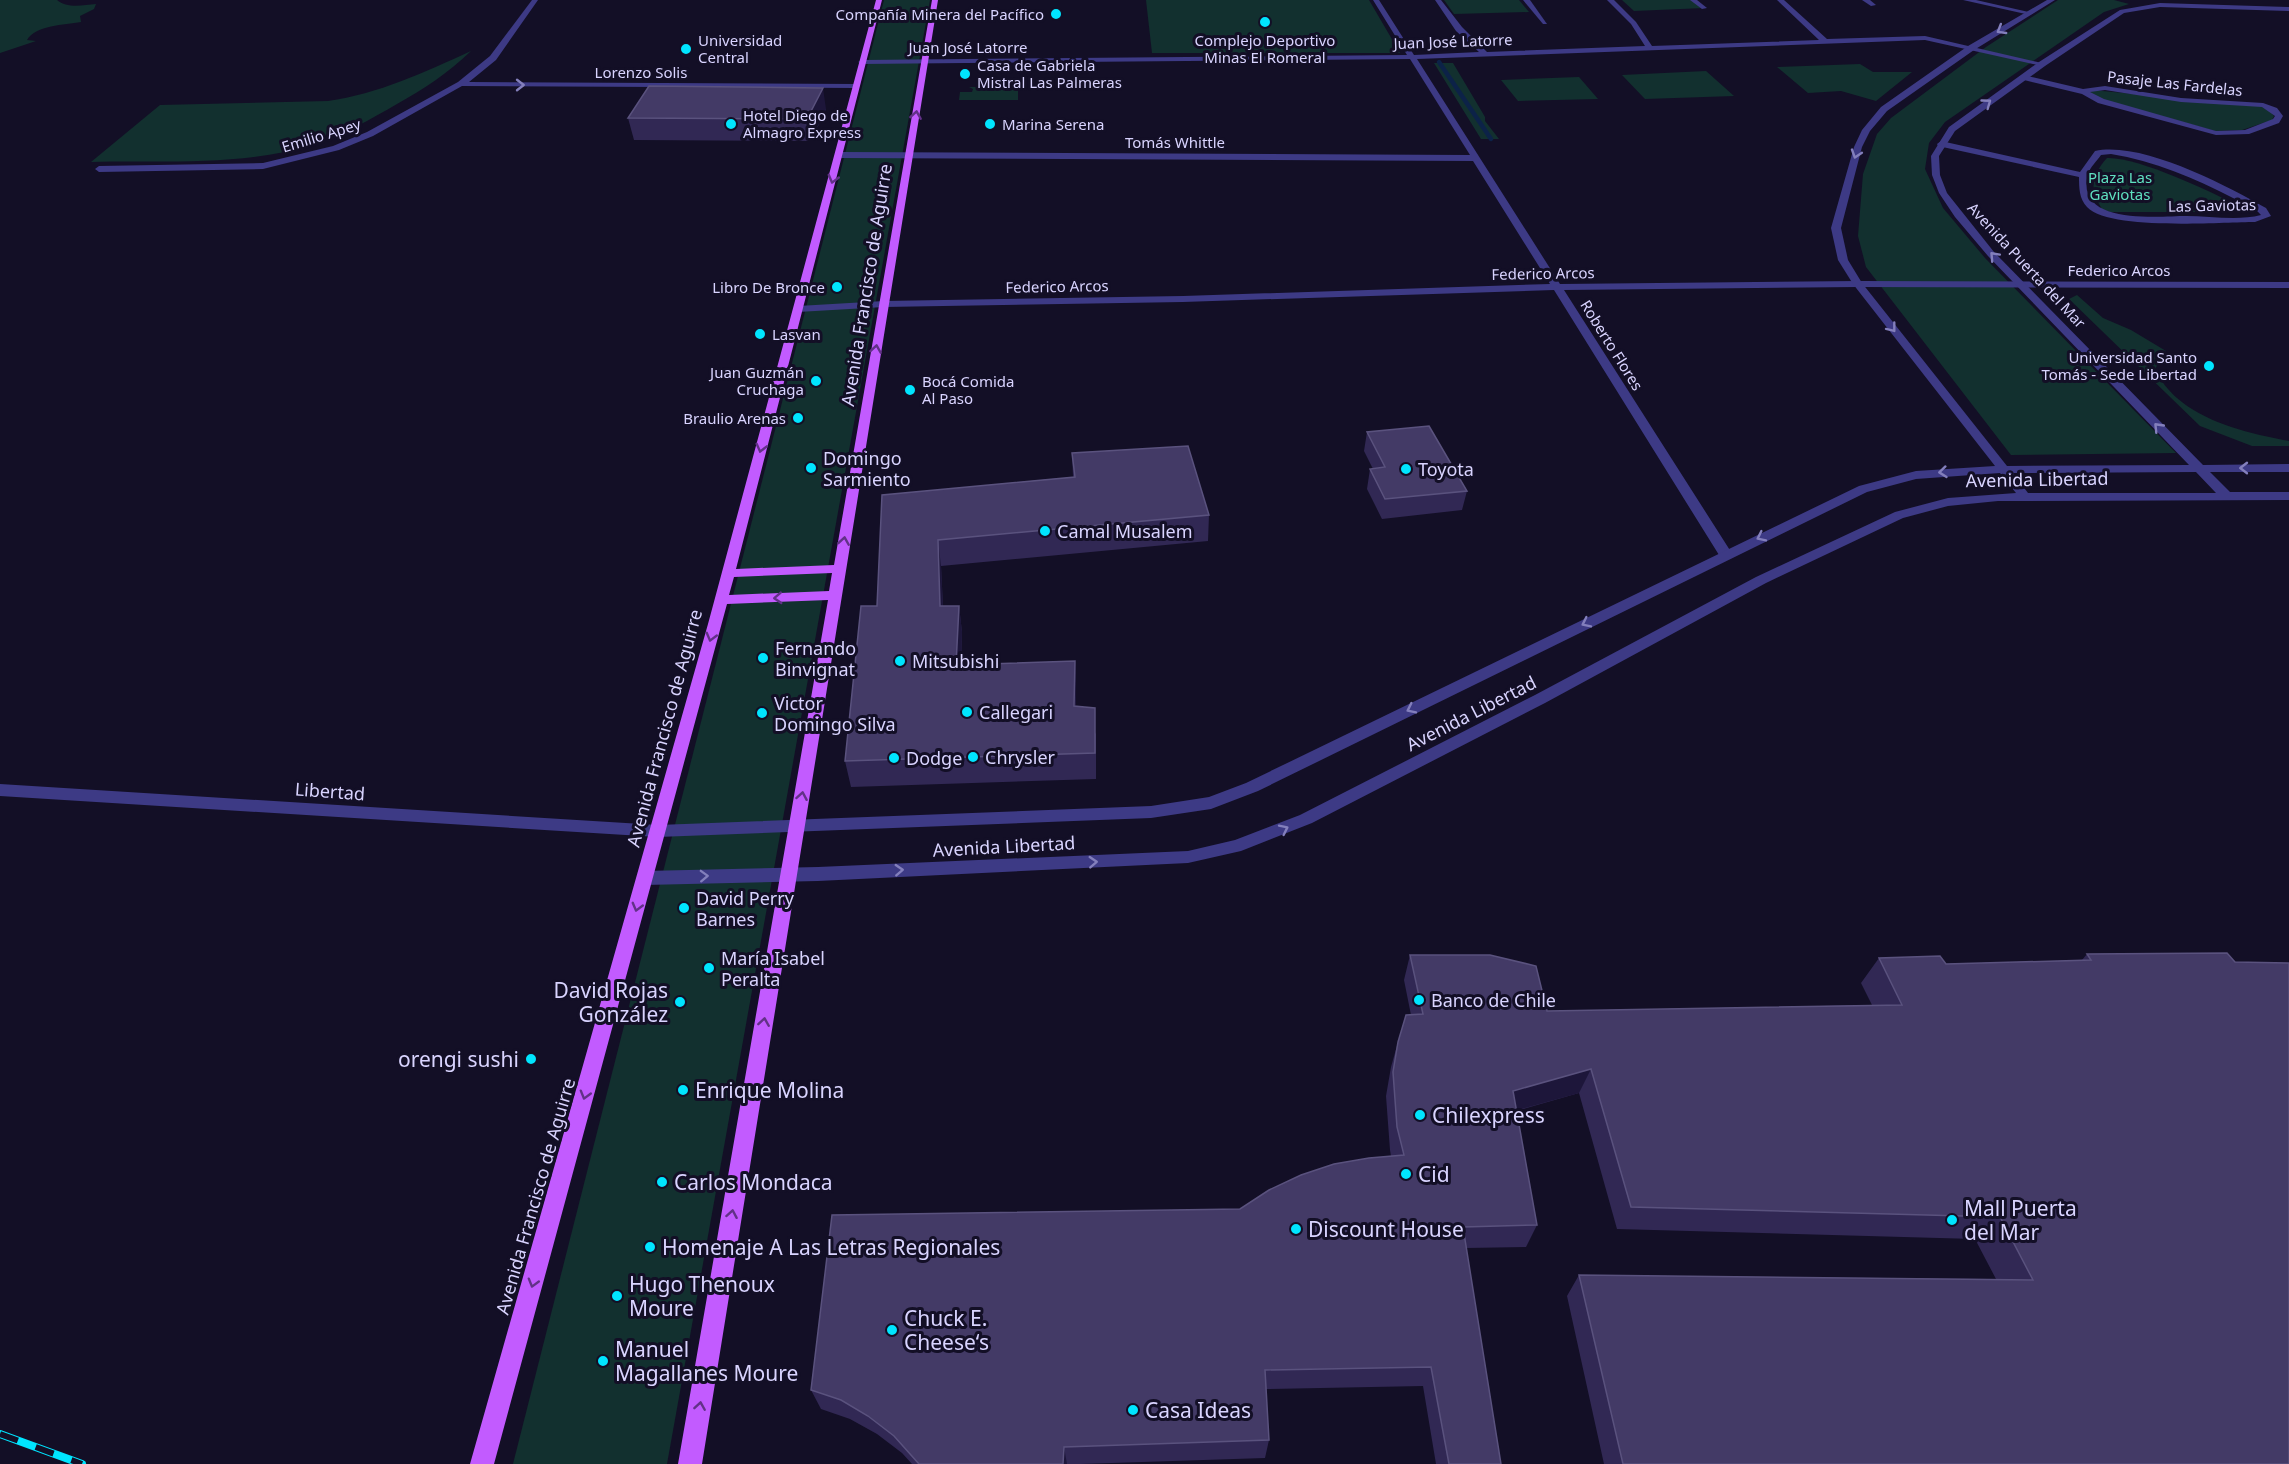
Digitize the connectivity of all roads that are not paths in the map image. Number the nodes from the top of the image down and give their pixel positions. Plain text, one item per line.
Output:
1 (535, 0) edge
2 (879, 0) edge
3 (935, 0) edge
4 (1376, 0) edge
5 (1438, 0) edge
6 (1526, 0) edge
7 (1610, 0) edge
8 (1694, 0) edge
9 (1780, 0) edge
10 (1865, 0) edge
11 (1966, 0) edge
12 (2052, 0) edge
13 (2132, 0) edge
14 (2208, 0) edge
15 (1873, 5) dead end
16 (2183, 5) junction
17 (1704, 8) dead end
18 (2289, 9) edge
19 (2030, 13) junction
20 (1545, 23) dead end
21 (1824, 40) junction
22 (1649, 47) junction
23 (1971, 48) junction
24 (1485, 54) junction
25 (1411, 57) junction
26 (924, 60) junction
27 (862, 62) junction
28 (2042, 64) junction
29 (473, 75) junction
30 (2023, 77) junction
31 (857, 83) junction
32 (461, 84) junction
33 (2085, 92) junction
34 (2245, 92) dead end
35 (2263, 105) junction
36 (1941, 144) junction
37 (909, 154) junction
38 (840, 155) junction
39 (1474, 158) junction
40 (99, 169) dead end
41 (2083, 175) junction
42 (1858, 284) junction
43 (2021, 285) junction
44 (2289, 285) edge
45 (1556, 287) junction
46 (884, 304) junction
47 (798, 309) junction
48 (2289, 468) edge
49 (2199, 469) junction
50 (2002, 470) junction
51 (2025, 496) junction
52 (2226, 496) junction
53 (2289, 496) edge
54 (1726, 555) junction
55 (840, 569) junction
56 (728, 573) junction
57 (835, 595) junction
58 (721, 600) junction
59 (0, 790) edge
60 (797, 826) junction
61 (658, 831) junction
62 (789, 874) junction
63 (645, 878) junction
64 (482, 1464) edge
65 (690, 1464) edge

1 - 29 street, Emilio Apey
2 - 27 main road, Avenida Francisco de Aguirre
3 - 26 main road, Avenida Francisco de Aguirre
4 - 25 street, Roberto Flores
5 - 24 street
6 - 20 street
7 - 22 street
8 - 17 street
9 - 21 street
10 - 15 street
11 - 19 street
12 - 19 street
13 - 16 street
14 - 16 street
16 - 18 street
16 - 28 street
19 -> 23 street
21 - 22 street, Juan José Latorre
21 - 23 street, Juan José Latorre
22 - 24 street, Juan José Latorre
23 - 28 street, Juan José Latorre
23 -> 42 street
24 - 25 street, Juan José Latorre
25 - 26 street, Juan José Latorre
25 - 39 street, Roberto Flores
26 - 27 street, Juan José Latorre
37 -> 26 main road, Avenida Francisco de Aguirre
27 - 31 main road, Avenida Francisco de Aguirre
28 - 30 street
29 - 31 street, Lorenzo Solis
29 - 32 street, Emilio Apey
30 - 33 street, Pasaje Las Fardelas
36 -> 30 street
32 -> 31 street, Lorenzo Solis
31 - 38 main road, Avenida Francisco de Aguirre
32 - 40 street, Emilio Apey
33 - 35 street, Pasaje Las Fardelas
33 - 35 street, Pasaje Las Fardelas
34 - 35 street, Pasaje Las Fardelas
36 - 41 street
43 -> 36 street, Avenida Puerta del Mar
37 - 38 street, Tomás Whittle
37 - 39 street, Tomás Whittle
37 - 46 main road, Avenida Francisco de Aguirre
38 -> 47 main road, Avenida Francisco de Aguirre
39 - 45 street, Roberto Flores
41 - 41 street, Las Gaviotas
42 - 43 street, Federico Arcos
42 - 45 street, Federico Arcos
42 -> 50 street
43 - 44 street, Federico Arcos
49 -> 43 street, Avenida Puerta del Mar
45 - 46 street, Federico Arcos
45 - 54 street, Roberto Flores
46 - 47 street, Federico Arcos
55 -> 46 main road, Avenida Francisco de Aguirre
47 -> 56 main road, Avenida Francisco de Aguirre
48 -> 49 street, Avenida Libertad
49 - 50 street, Avenida Libertad
49 - 52 street, Avenida Puerta del Mar
50 - 51 street
50 -> 54 street, Avenida Libertad
51 - 52 street, Avenida Libertad
62 -> 51 street, Avenida Libertad
52 - 53 street, Avenida Libertad
54 -> 60 street, Avenida Libertad
55 - 56 main road
55 - 57 main road, Avenida Francisco de Aguirre
56 - 58 main road, Avenida Francisco de Aguirre
57 -> 58 main road
60 -> 57 main road, Avenida Francisco de Aguirre
58 -> 61 main road, Avenida Francisco de Aguirre
59 - 61 street, Libertad
60 - 61 street, Avenida Libertad
60 - 62 main road, Avenida Francisco de Aguirre
61 - 63 main road, Avenida Francisco de Aguirre
63 -> 62 street, Avenida Libertad
65 -> 62 main road, Avenida Francisco de Aguirre
63 -> 64 main road, Avenida Francisco de Aguirre

